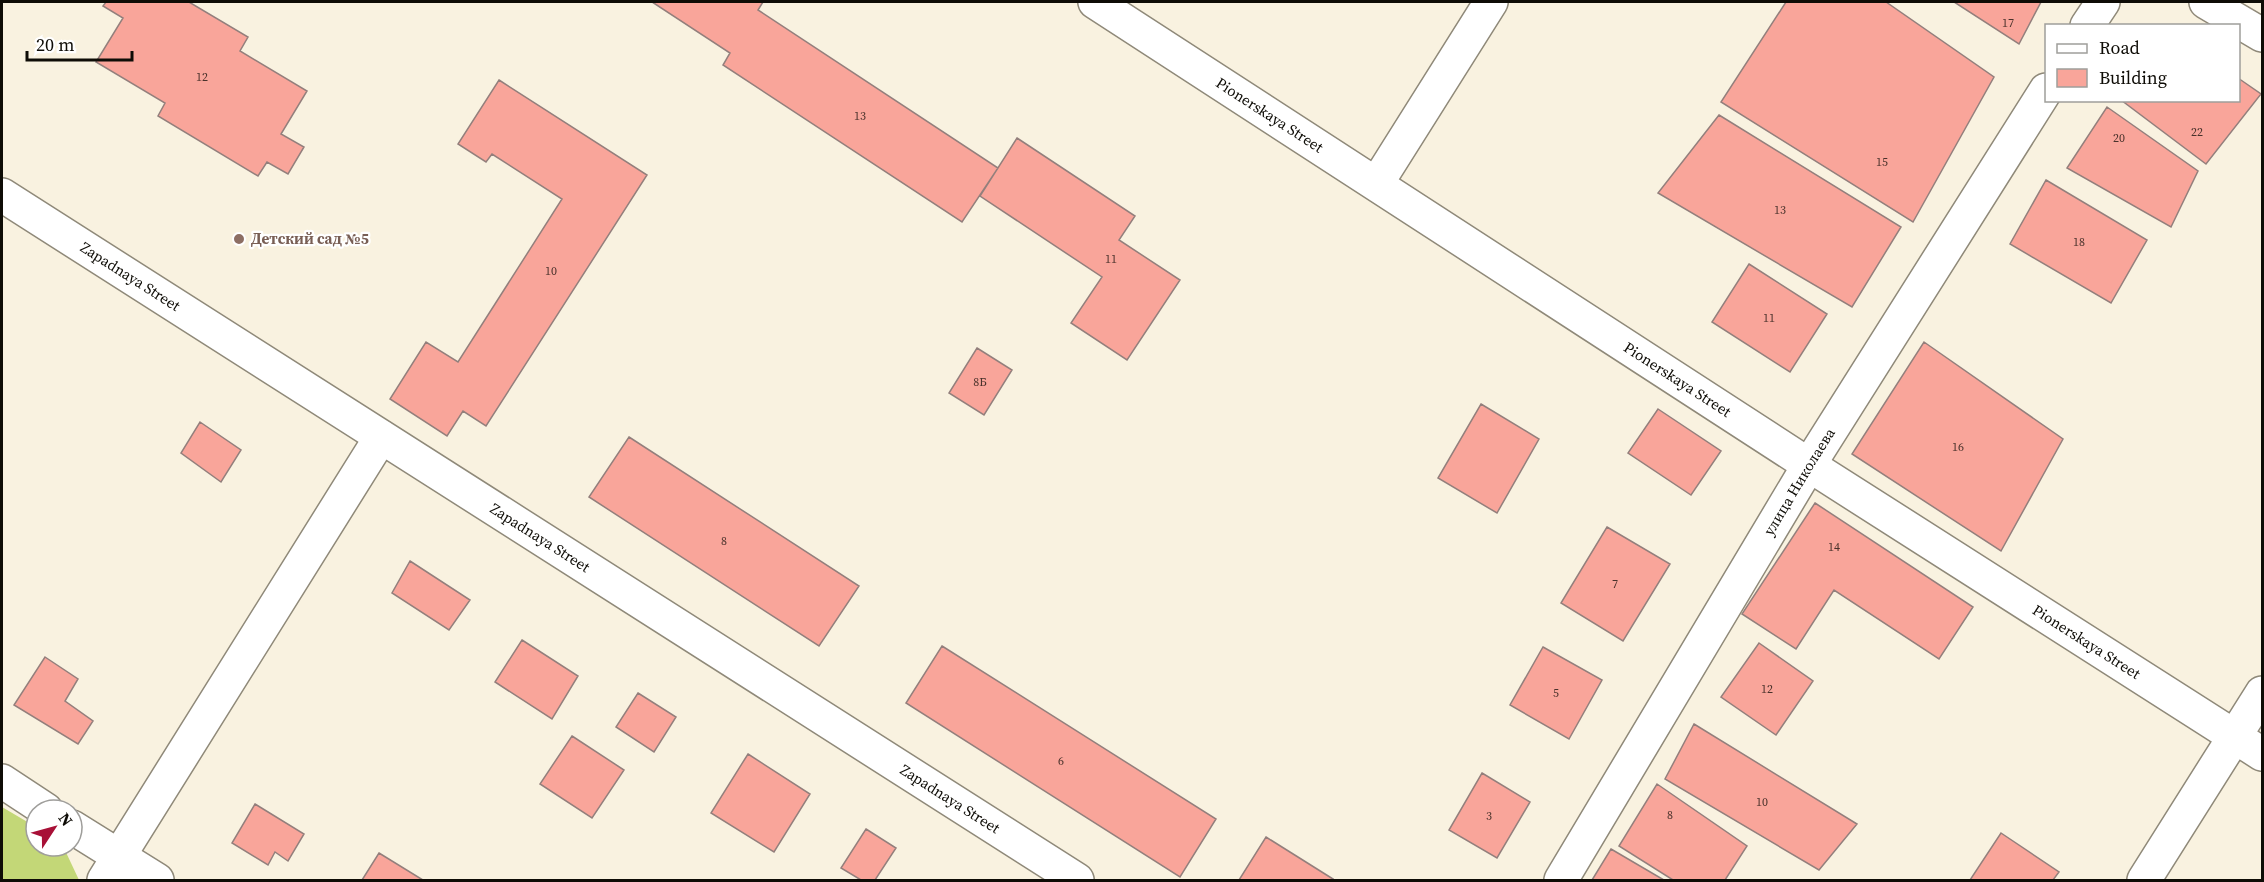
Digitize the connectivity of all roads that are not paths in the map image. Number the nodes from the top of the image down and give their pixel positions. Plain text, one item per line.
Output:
1 (1095, 2) edge
2 (1491, 2) edge
3 (2103, 2) edge
4 (2206, 2) edge
5 (2088, 24) edge
6 (2262, 35) edge
7 (2045, 92) edge
8 (1377, 183) junction
9 (2, 195) edge
10 (381, 437) junction
11 (1809, 465) junction
12 (2262, 693) edge
13 (2233, 738) junction
14 (2262, 754) edge
15 (2, 781) edge
16 (28, 798) edge
17 (84, 839) edge
18 (111, 868) edge
19 (158, 880) edge
20 (1077, 880) edge
21 (1561, 880) edge
22 (2144, 880) edge

1 - 8 street, Pionerskaya Street
2 - 8 street
3 - 5 street
4 - 6 street
7 - 11 street, улица Николаева
8 - 11 street, Pionerskaya Street
9 - 10 street, Zapadnaya Street
10 - 18 street
10 - 20 street, Zapadnaya Street
11 - 13 street, Pionerskaya Street
11 - 21 street, улица Николаева
12 - 13 street
13 - 14 street, Pionerskaya Street
13 - 22 street
15 - 16 street
17 - 18 street
18 - 19 street

